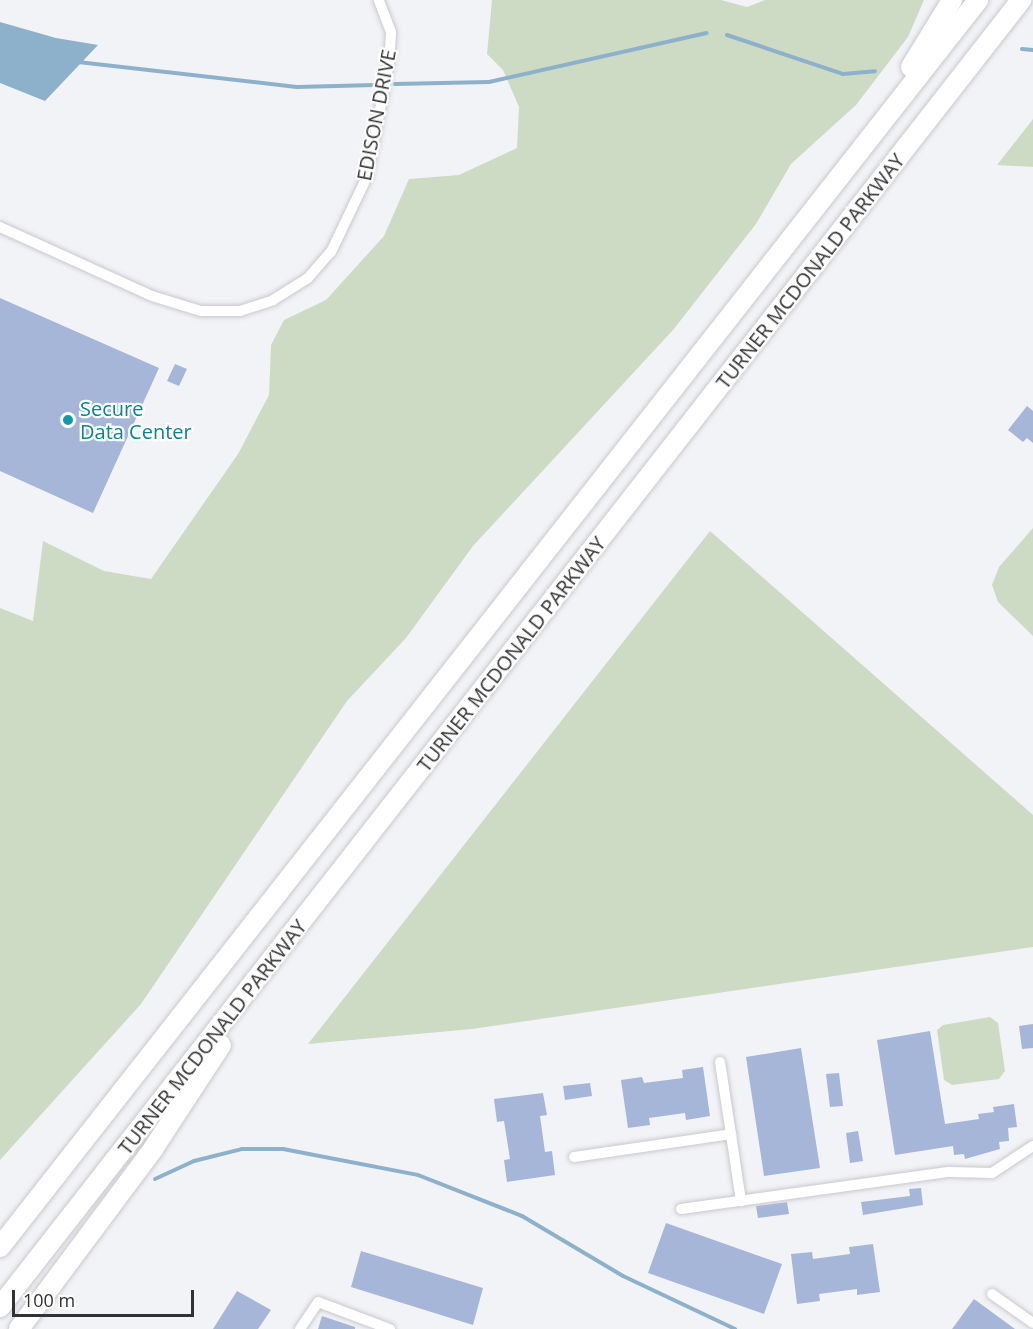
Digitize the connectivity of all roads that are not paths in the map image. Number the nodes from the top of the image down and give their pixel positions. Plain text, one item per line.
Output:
1 (379, 0) edge
2 (952, 0) edge
3 (978, 0) edge
4 (1021, 0) edge
5 (867, 139) junction
6 (0, 227) edge
7 (256, 982) junction
8 (720, 1062) dead end
9 (731, 1134) junction
10 (1033, 1146) edge
11 (574, 1157) dead end
12 (45, 1191) junction
13 (741, 1201) junction
14 (681, 1209) dead end
15 (0, 1241) edge
16 (0, 1246) edge
17 (992, 1294) dead end
18 (0, 1307) edge
19 (1033, 1323) edge
20 (19, 1329) edge
21 (300, 1329) edge
22 (390, 1329) edge

1 - 6 street, EDISON DRIVE
2 - 5 highway
3 - 5 highway, TURNER MCDONALD PARKWAY
4 - 7 highway, TURNER MCDONALD PARKWAY
5 - 12 highway, TURNER MCDONALD PARKWAY
7 - 18 highway, TURNER MCDONALD PARKWAY
7 - 20 highway
8 - 9 street
9 - 11 street
9 - 13 street
10 - 13 street
12 - 15 highway
12 - 16 highway, TURNER MCDONALD PARKWAY
13 - 14 street
17 - 19 street
21 - 22 street

